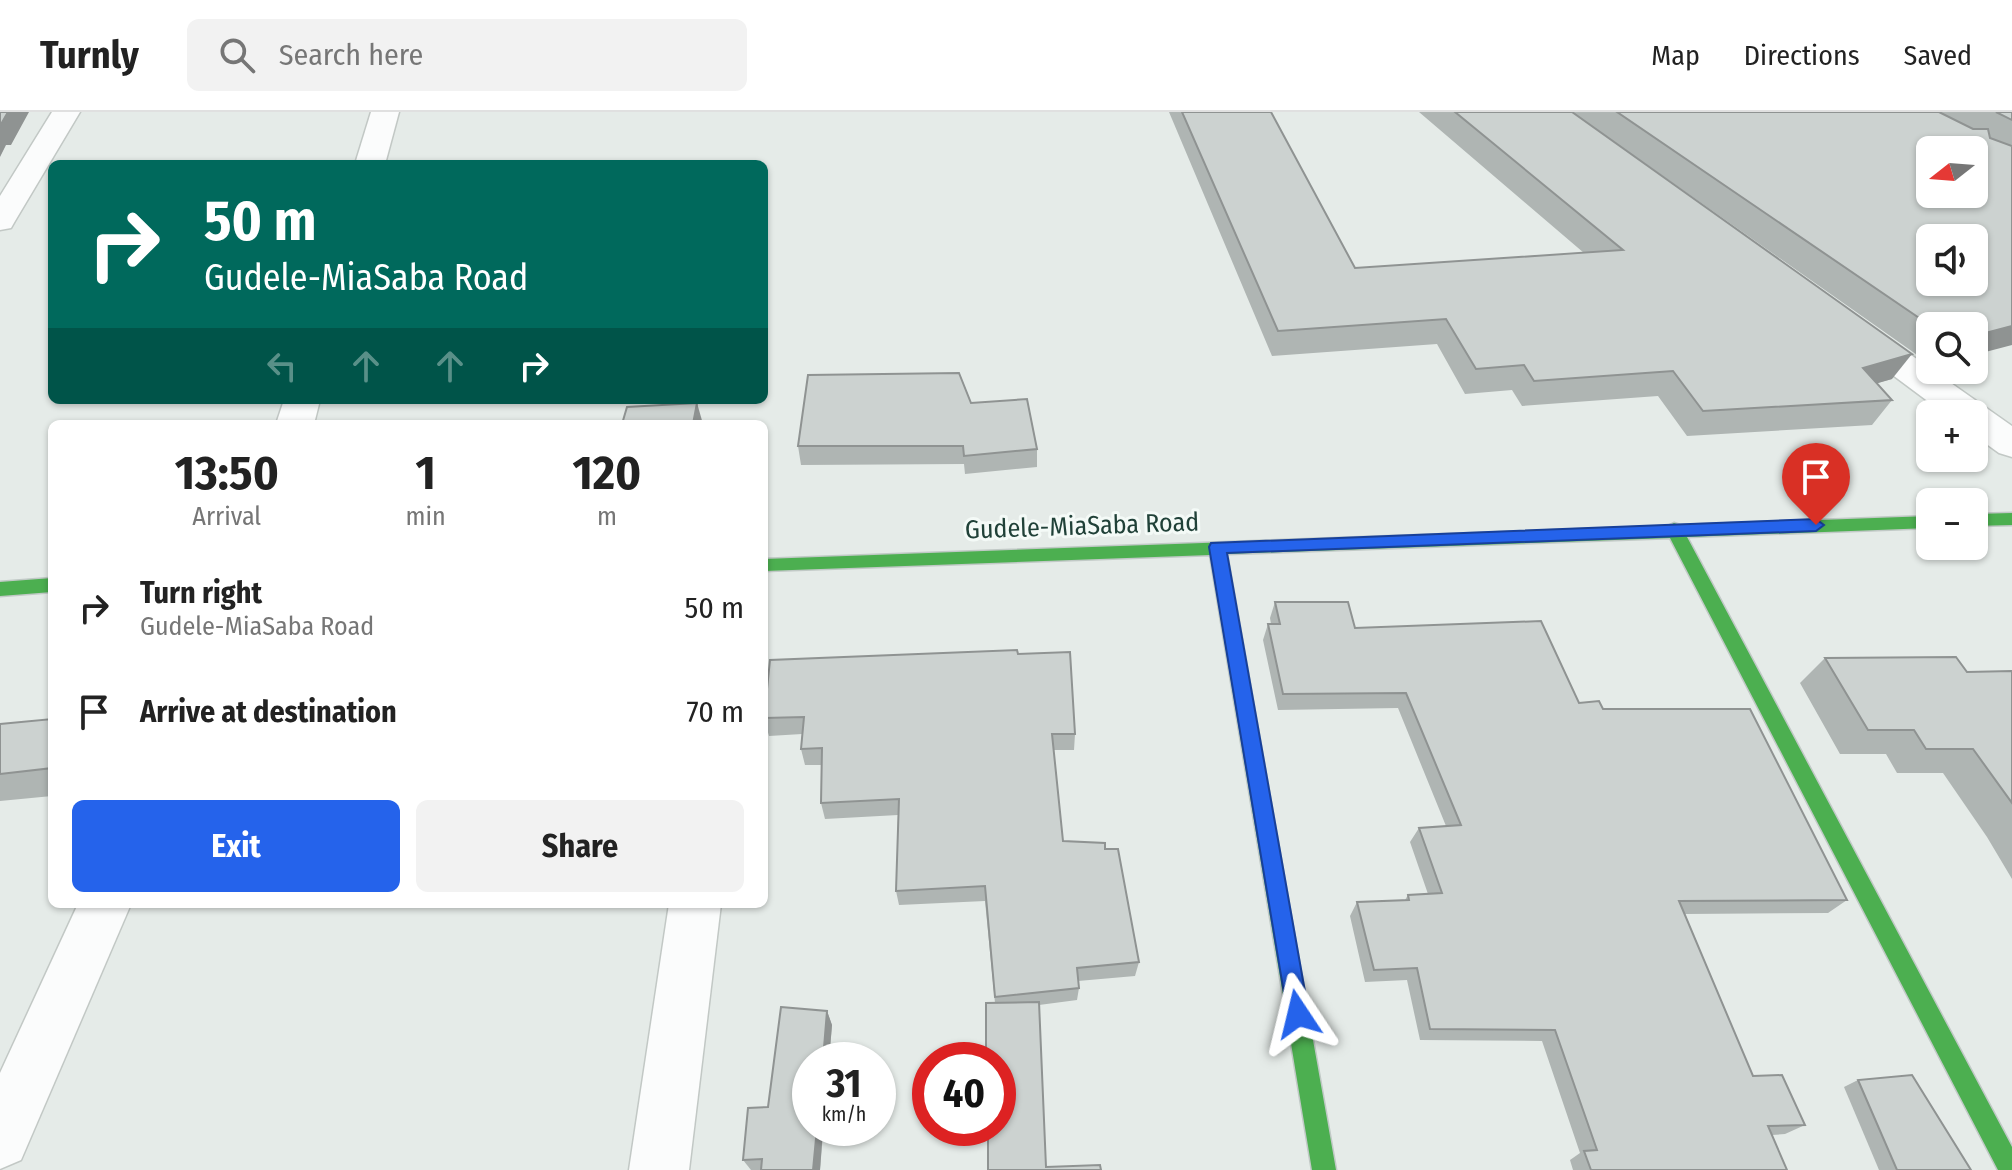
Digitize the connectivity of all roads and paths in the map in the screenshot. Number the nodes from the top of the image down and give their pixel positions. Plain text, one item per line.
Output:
1 (66, 112) edge
2 (385, 112) edge
3 (371, 160) edge
4 (0, 221) edge
5 (1830, 313) edge
6 (1950, 400) edge
7 (1988, 427) edge
8 (2012, 444) edge
9 (2012, 519) edge
10 (1988, 520) edge
11 (1916, 522) edge
12 (1674, 529) junction
13 (1217, 547) junction
14 (768, 565) edge
15 (48, 585) edge
16 (0, 589) edge
17 (103, 908) edge
18 (694, 908) edge
19 (0, 1139) edge
20 (659, 1170) edge
21 (1324, 1170) edge
22 (2011, 1170) edge

1 - 4 street
2 - 3 street
5 - 6 street
7 - 8 street
9 - 10 street
11 - 12 street, Gudele-MiaSaba Road
12 - 13 street, Gudele-MiaSaba Road
12 - 22 street
13 - 14 street, Gudele-MiaSaba Road
13 - 21 street
15 - 16 street
17 - 19 street
18 - 20 street

